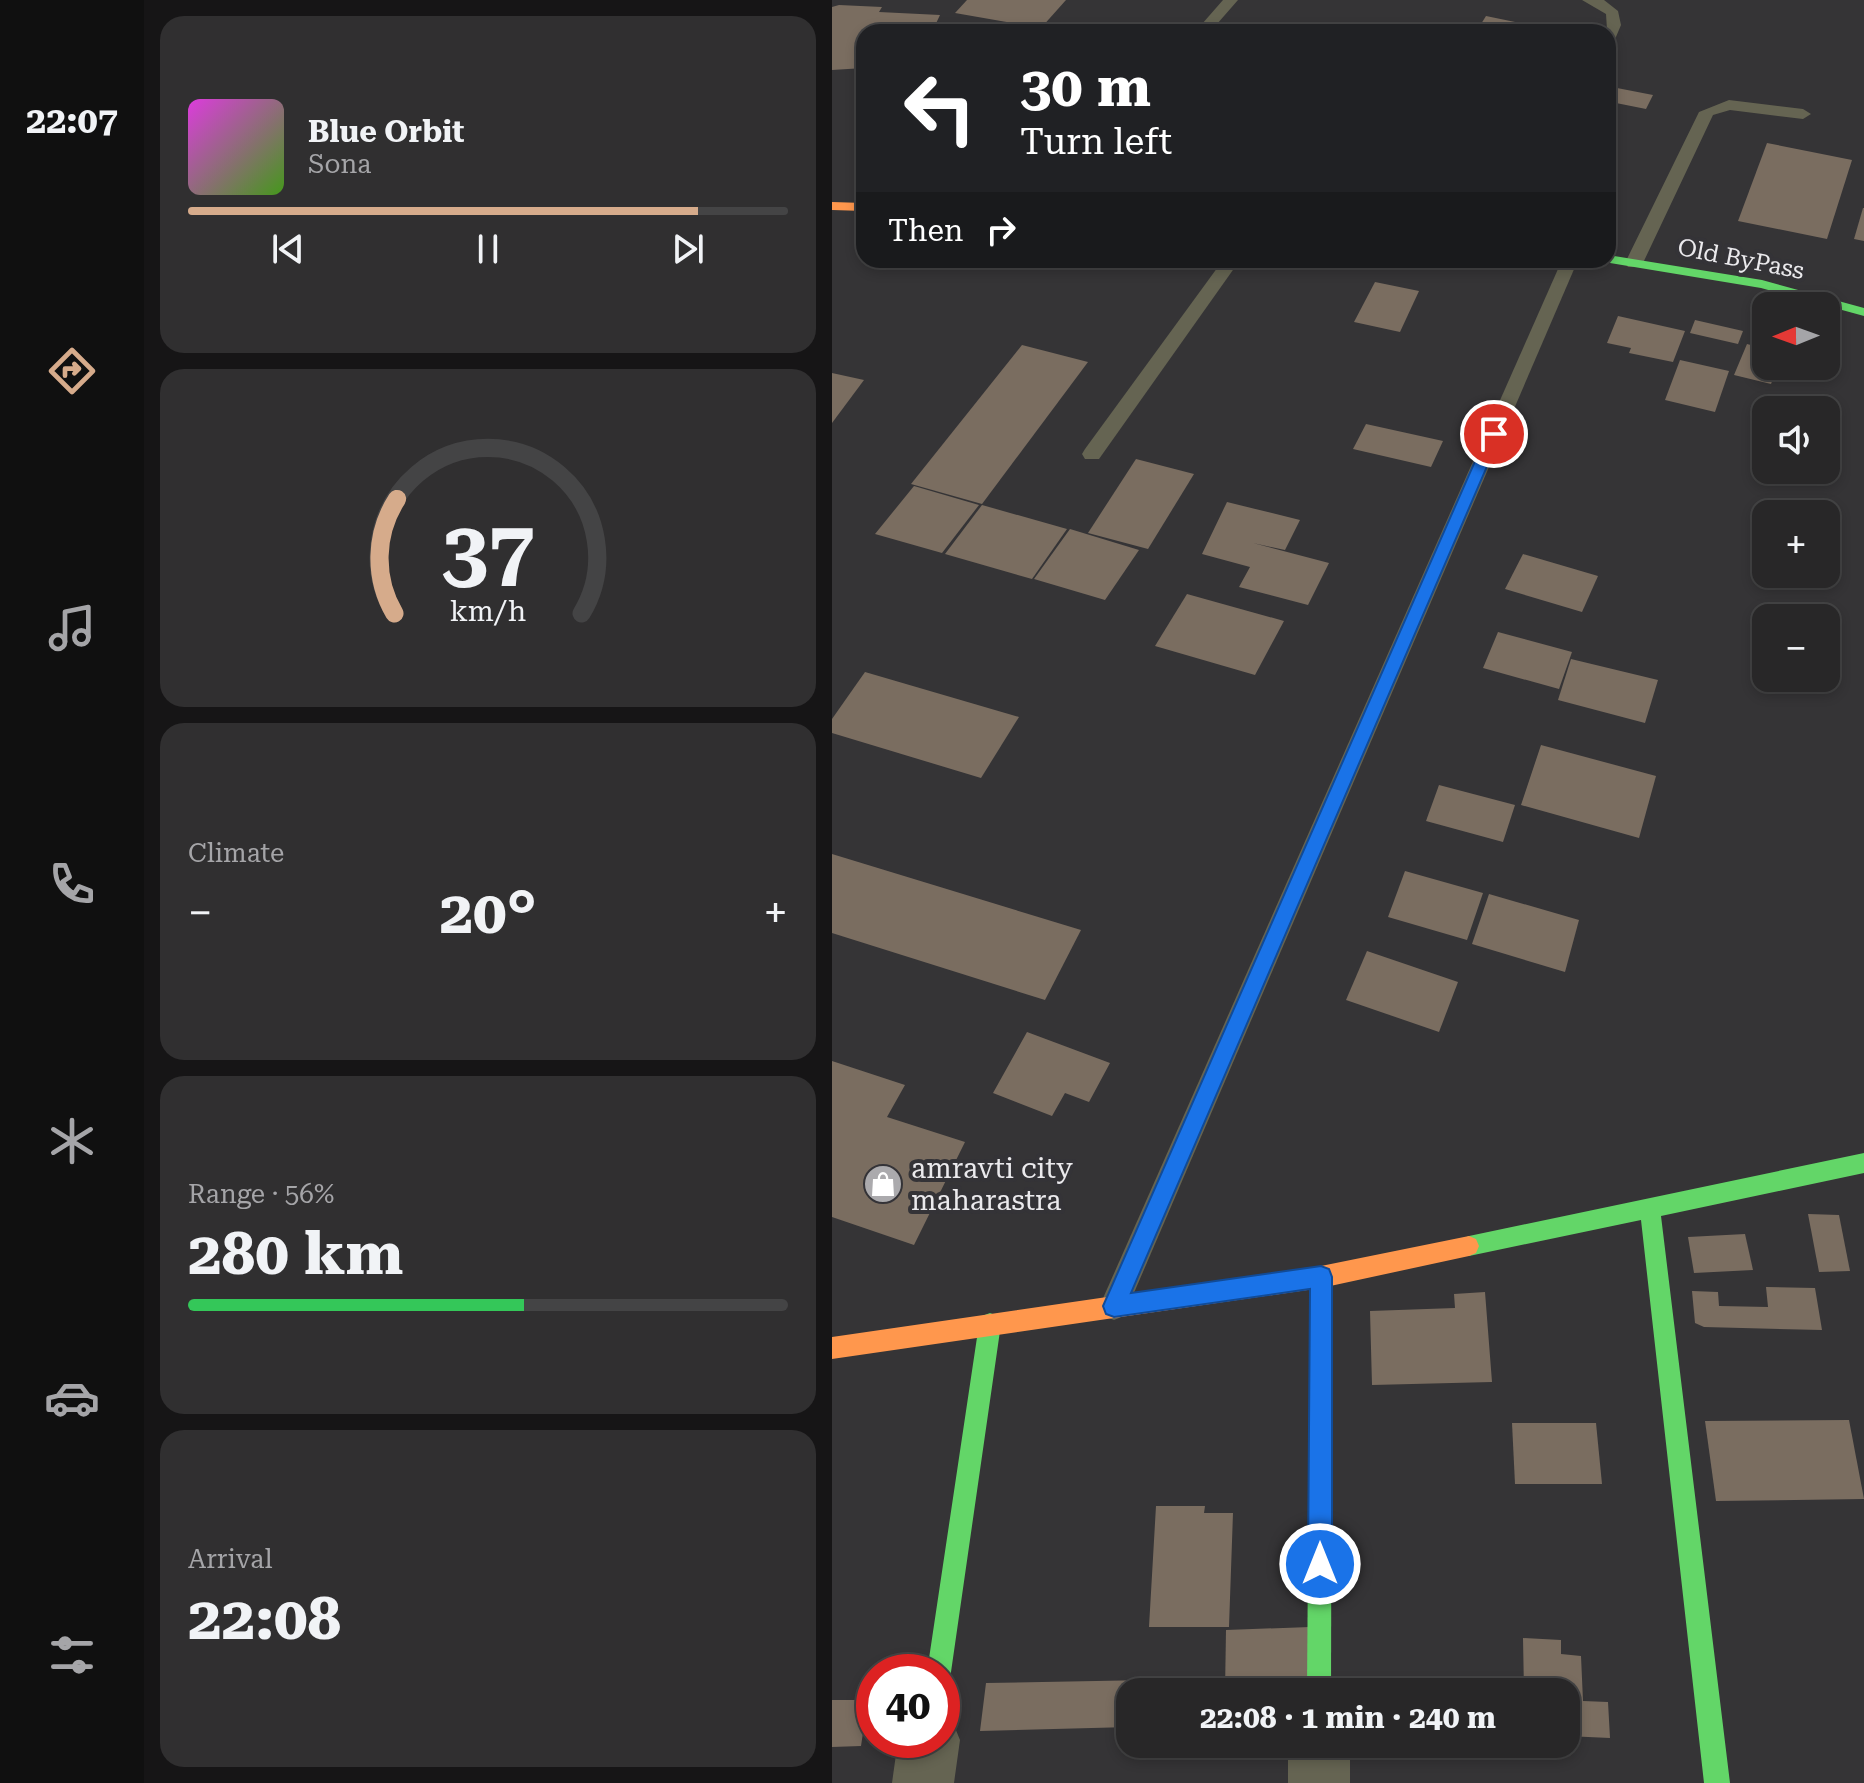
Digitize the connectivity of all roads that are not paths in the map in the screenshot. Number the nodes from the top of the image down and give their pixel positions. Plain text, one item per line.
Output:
1 (1231, 0) edge
2 (1589, 0) edge
3 (1209, 24) edge
4 (1615, 24) edge
5 (1803, 114) dead end
6 (832, 206) edge
7 (856, 207) edge
8 (1616, 260) edge
9 (1634, 263) junction
10 (1226, 268) edge
11 (1567, 268) edge
12 (1864, 312) edge
13 (1092, 454) dead end
14 (1864, 1163) edge
15 (1650, 1206) junction
16 (1321, 1277) junction
17 (1114, 1306) junction
18 (990, 1324) junction
19 (832, 1348) edge
20 (942, 1654) edge
21 (1319, 1678) edge
22 (926, 1758) edge
23 (1319, 1758) edge
24 (923, 1783) edge
25 (1319, 1783) edge
26 (1717, 1783) edge

1 - 3 lane
2 - 4 lane
5 - 9 lane
6 - 7 street
8 - 9 street, Old ByPass
9 - 12 street, Old ByPass
10 - 13 lane
11 - 17 lane
14 - 15 street
15 - 16 street
15 - 26 street
16 - 17 street
16 - 21 street
17 - 18 street
18 - 19 street
18 - 20 street
22 - 24 street
23 - 25 street

